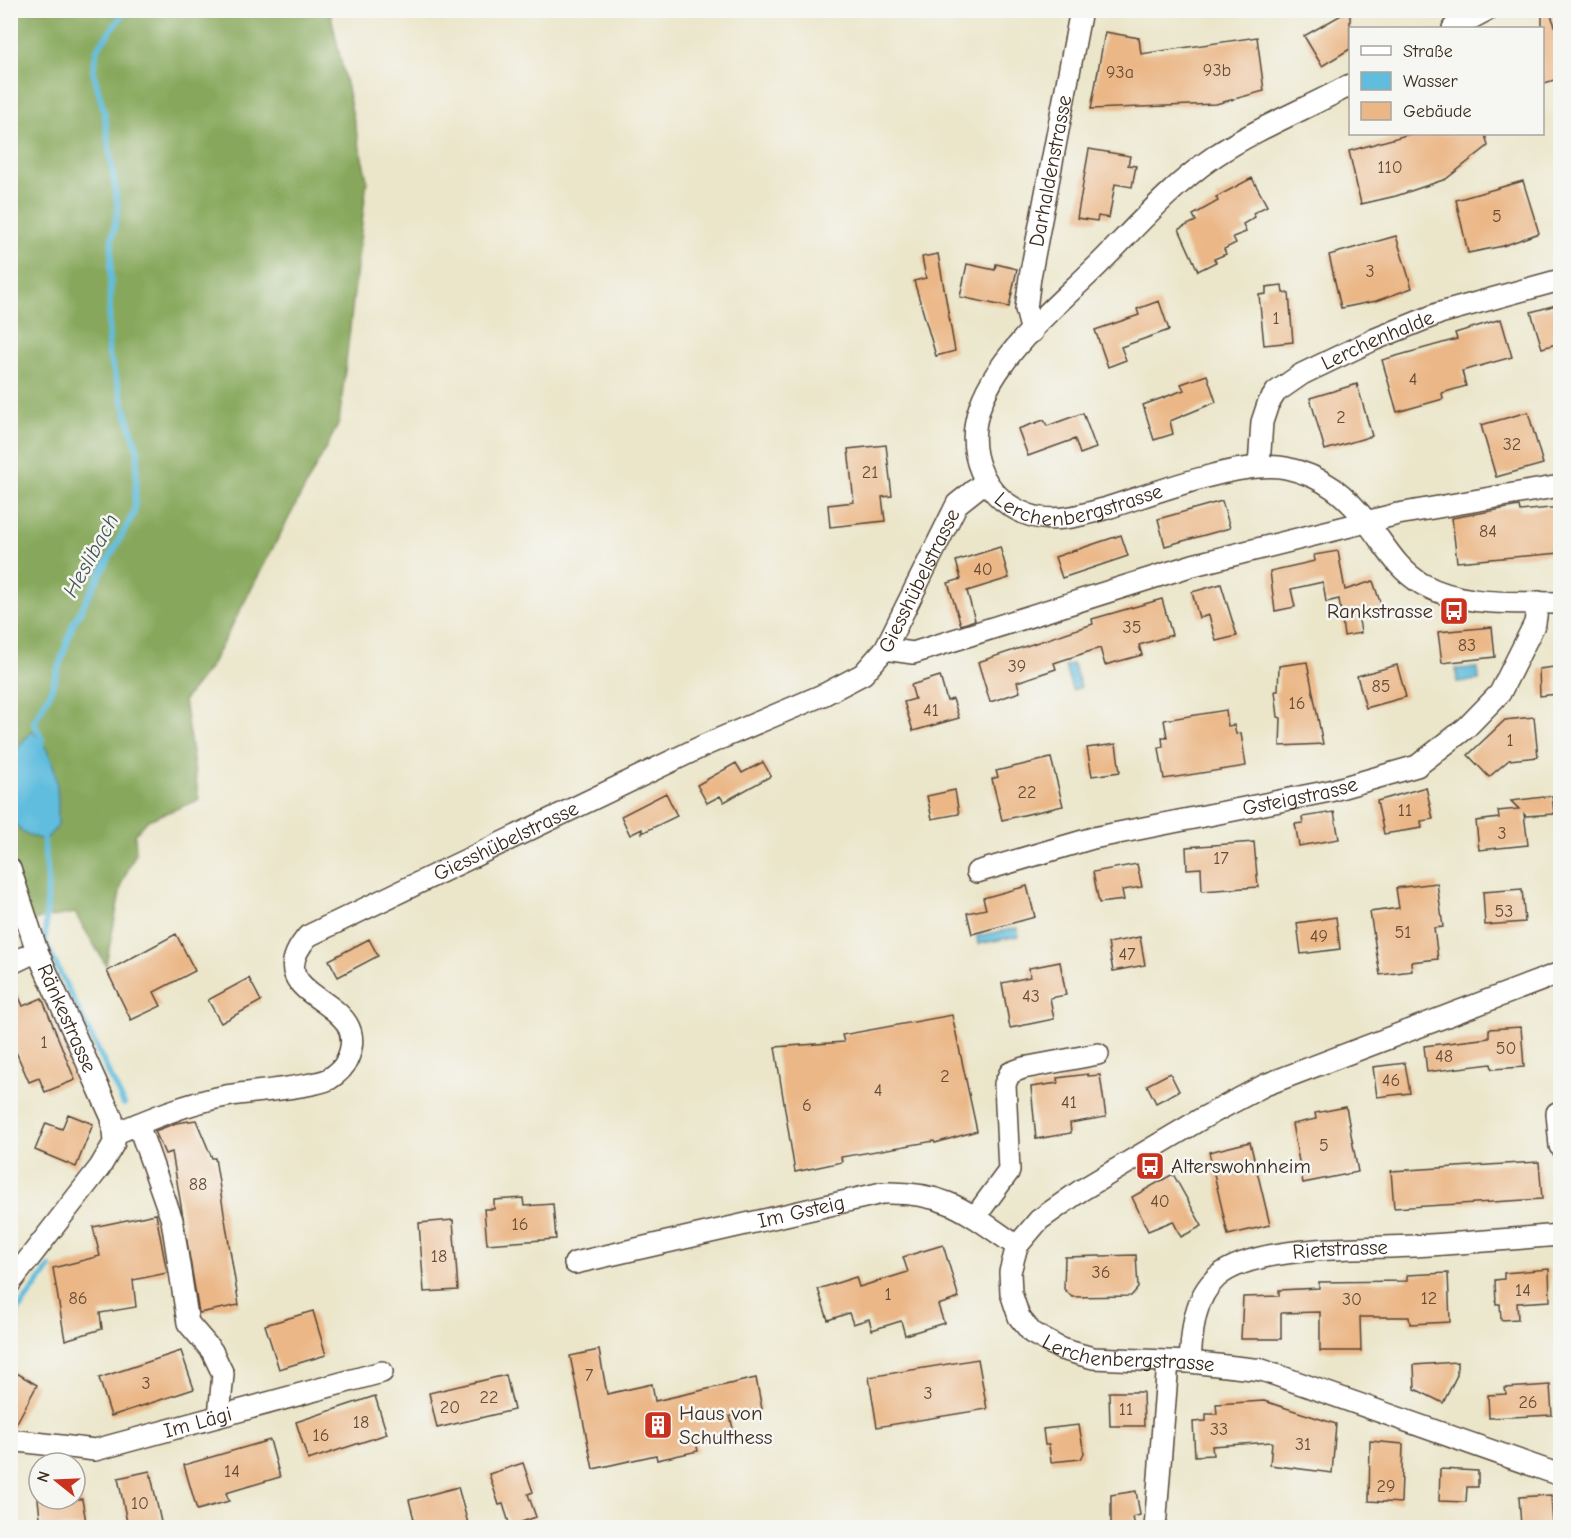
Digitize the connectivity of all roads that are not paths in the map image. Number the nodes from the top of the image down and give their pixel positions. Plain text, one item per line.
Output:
1 (1081, 10) edge
2 (1487, 10) edge
3 (1455, 27) edge
4 (1349, 85) edge
5 (1560, 280) edge
6 (1032, 332) junction
7 (1259, 466) junction
8 (986, 482) junction
9 (1560, 486) edge
10 (1368, 524) junction
11 (1538, 602) junction
12 (1560, 603) edge
13 (885, 649) junction
14 (10, 869) edge
15 (977, 872) dead end
16 (37, 951) junction
17 (10, 964) edge
18 (1560, 973) edge
19 (1098, 1054) dead end
20 (1557, 1113) dead end
21 (138, 1124) junction
22 (114, 1134) junction
23 (1560, 1146) edge
24 (975, 1217) junction
25 (1560, 1235) edge
26 (1017, 1246) junction
27 (574, 1263) dead end
28 (15, 1271) edge
29 (1168, 1362) junction
30 (1190, 1362) junction
31 (382, 1372) dead end
32 (219, 1416) junction
33 (10, 1440) edge
34 (1560, 1475) edge
35 (1155, 1527) edge

1 - 6 street, Darhaldenstrasse
2 - 3 street
4 - 6 street, Lerchenbergstrasse
5 - 7 street, Lerchenhalde
6 - 8 street, Lerchenbergstrasse
7 - 8 street, Lerchenbergstrasse
7 - 10 street, Lerchenbergstrasse
8 - 13 street, Giesshübelstrasse
9 - 10 street
10 - 11 street, Lerchenbergstrasse
10 - 13 street
11 - 12 street, Lerchenbergstrasse
11 - 15 street, Gsteigstrasse
13 - 21 street, Giesshübelstrasse
14 - 16 street, Ränkestrasse
16 - 17 street
16 - 22 street, Ränkestrasse
18 - 26 street, Lerchenbergstrasse
19 - 24 street
20 - 23 street
21 - 22 street, Giesshübelstrasse
21 - 32 street
22 - 28 street
24 - 26 street, Im Gsteig
24 - 27 street, Im Gsteig
25 - 30 street, Rietstrasse
26 - 29 street, Lerchenbergstrasse
29 - 30 street, Lerchenbergstrasse
29 - 35 street
30 - 34 street, Lerchenbergstrasse
31 - 32 street, Im Lägi
32 - 33 street, Im Lägi

